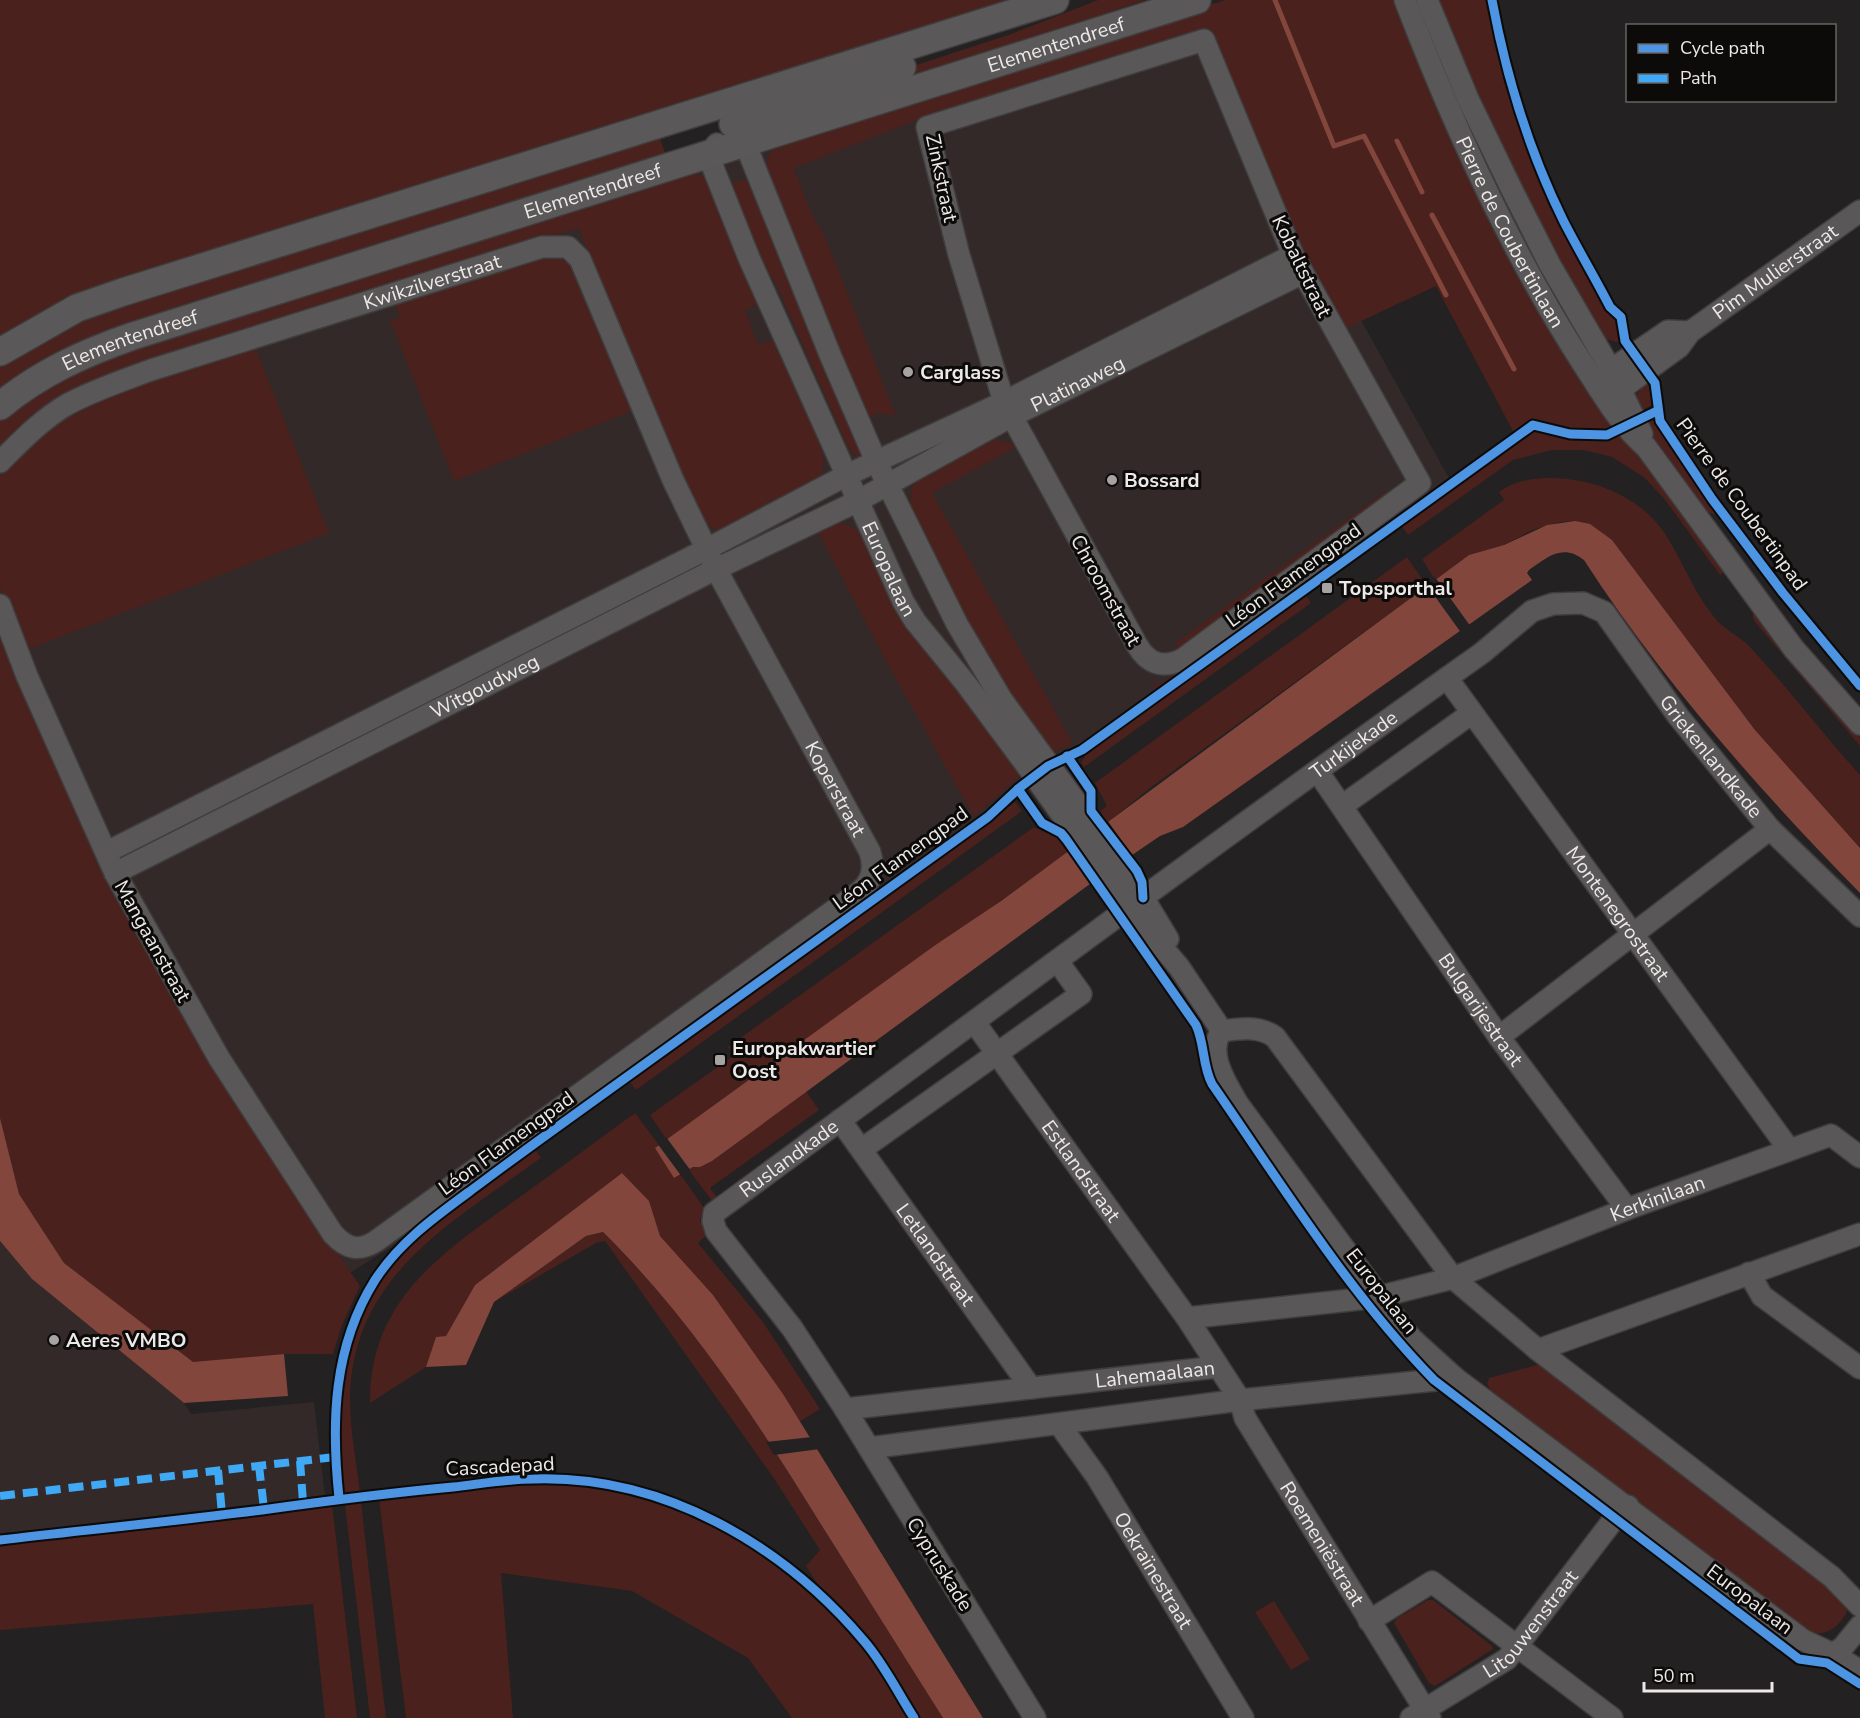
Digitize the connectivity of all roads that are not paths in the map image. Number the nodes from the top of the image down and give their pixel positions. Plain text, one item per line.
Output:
1 (1055, 0) edge
2 (1063, 0) edge
3 (1197, 0) edge
4 (1405, 0) edge
5 (1427, 0) edge
6 (1204, 40) joint
7 (710, 107) junction
8 (739, 134) junction
9 (708, 155) junction
10 (1860, 211) edge
11 (1298, 264) junction
12 (1690, 332) junction
13 (0, 352) edge
14 (1611, 370) junction
15 (1599, 389) junction
16 (1621, 389) junction
17 (0, 406) edge
18 (1007, 409) junction
19 (1646, 447) junction
20 (876, 461) junction
21 (0, 462) edge
22 (845, 476) junction
23 (886, 483) junction
24 (1420, 483) joint
25 (856, 502) junction
26 (708, 549) junction
27 (716, 569) junction
28 (1566, 602) joint
29 (0, 605) edge
30 (1447, 678) junction
31 (1472, 713) junction
32 (1860, 724) edge
33 (1318, 772) junction
34 (1342, 806) junction
35 (1082, 826) junction
36 (1770, 830) junction
37 (107, 852) junction
38 (115, 873) junction
39 (1136, 903) junction
40 (1860, 916) edge
41 (1633, 934) junction
42 (1058, 962) junction
43 (975, 1023) junction
44 (1222, 1031) junction
45 (1499, 1037) junction
46 (997, 1052) junction
47 (840, 1120) junction
48 (1788, 1148) junction
49 (862, 1149) junction
50 (1860, 1156) edge
51 (1628, 1209) junction
52 (1860, 1234) edge
53 (353, 1248) joint
54 (1749, 1273) junction
55 (1453, 1278) junction
56 (1378, 1297) junction
57 (1187, 1318) junction
58 (1538, 1350) junction
59 (1217, 1367) junction
60 (1860, 1368) edge
61 (1455, 1378) junction
62 (1031, 1388) junction
63 (1240, 1400) junction
64 (845, 1409) junction
65 (1059, 1424) junction
66 (869, 1448) junction
67 (1628, 1506) junction
68 (1860, 1606) edge
69 (1369, 1621) junction
70 (1860, 1626) edge
71 (1518, 1646) junction
72 (1833, 1654) junction
73 (1860, 1671) edge
74 (1422, 1715) edge
75 (1035, 1718) edge
76 (1243, 1718) edge
77 (1612, 1718) edge

1 - 7 main road
2 - 8 main road
3 - 8 main road, Elementendreef
4 - 15 street, Pierre de Coubertinlaan
5 - 14 street, Pierre de Coubertinlaan
6 - 11 street, Kobaltstraat
6 - 18 street, Zinkstraat
7 - 8 street
7 - 13 main road
8 - 9 main road, Elementendreef
8 - 20 street, Europalaan
9 - 17 main road, Elementendreef
9 - 22 street, Europalaan
10 - 12 street, Pim Mulierstraat
11 - 18 street, Platinaweg
11 - 24 street, Kobaltstraat
12 - 14 street, Pim Mulierstraat
12 - 16 street, Pim Mulierstraat
14 - 15 street, Pim Mulierstraat
14 - 16 street, Pierre de Coubertinlaan
15 - 16 street
15 - 19 street, Pierre de Coubertinlaan
16 - 19 street, Pierre de Coubertinlaan
18 - 20 street, Platinaweg
18 - 23 street, Platinaweg
18 - 24 street, Chroomstraat
19 - 32 street, Pierre de Coubertinlaan
20 - 22 street, Platinaweg
20 - 23 street, Europalaan
21 - 26 street, Kwikzilverstraat
22 - 25 street, Europalaan
22 - 26 street, Witgoudweg
23 - 25 street, Platinaweg
23 - 35 street, Europalaan
25 - 27 street, Witgoudweg
25 - 35 street, Europalaan
26 - 27 street, Koperstraat
26 - 37 street, Witgoudweg
27 - 38 street, Witgoudweg
27 - 53 street, Koperstraat
28 - 30 street, Turkijekade
28 - 36 street, Griekenlandkade
29 - 37 street, Mangaanstraat
30 - 31 street, Montenegrostraat
30 - 33 street, Turkijekade
31 - 34 street
31 - 41 street, Montenegrostraat
33 - 34 street, Bulgarijestraat
33 - 39 street, Turkijekade
34 - 45 street, Bulgarijestraat
35 - 39 street, Europalaan
36 - 40 street, Griekenlandkade
36 - 41 street
37 - 38 street, Mangaanstraat
38 - 53 street, Mangaanstraat
39 - 42 street, Ruslandkade
39 - 44 street, Europalaan
41 - 45 street
41 - 48 street, Montenegrostraat
42 - 43 street, Ruslandkade
42 - 46 street, Ruslandkade
43 - 46 street, Estlandstraat
43 - 47 street, Ruslandkade
44 - 55 street
44 - 56 street, Europalaan
45 - 51 street, Bulgarijestraat
46 - 49 street, Ruslandkade
46 - 57 street, Estlandstraat
47 - 49 street, Letlandstraat
47 - 64 street, Ruslandkade
48 - 50 street, Kerkinilaan
48 - 51 street, Kerkinilaan
49 - 62 street, Letlandstraat
51 - 55 street, Kerkinilaan
52 - 54 street
54 - 58 street
54 - 60 street
55 - 56 street, Kerkinilaan
55 - 58 street
56 - 57 street
56 - 61 street, Europalaan
57 - 59 street, Lahemaalaan
58 - 68 street
59 - 62 street, Lahemaalaan
59 - 63 street, Roemeniëstraat
61 - 63 street, Lahemaalaan
61 - 67 street, Europalaan
62 - 64 street, Lahemaalaan
63 - 65 street, Lahemaalaan
63 - 69 street, Roemeniëstraat
64 - 66 street, Cypruskade
65 - 66 street, Lahemaalaan
65 - 76 street, Oekraïnestraat
66 - 75 street, Cypruskade
67 - 71 street, Litouwenstraat
67 - 72 street, Europalaan
69 - 71 street
69 - 74 street, Roemeniëstraat
70 - 72 street
71 - 74 street, Litouwenstraat
71 - 77 street
72 - 73 street, Europalaan

